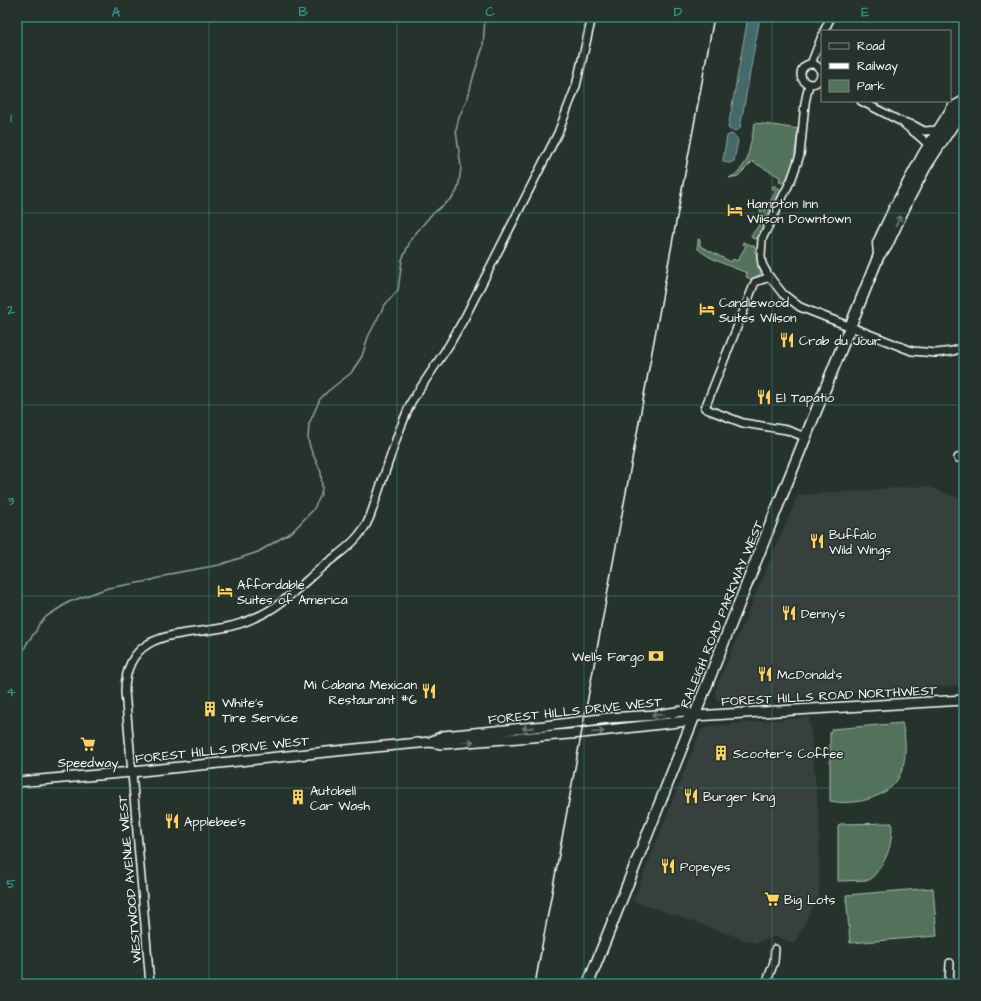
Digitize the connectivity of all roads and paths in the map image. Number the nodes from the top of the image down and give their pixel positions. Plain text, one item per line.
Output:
1 (592, 17) edge
2 (831, 17) edge
3 (824, 30) edge
4 (821, 39) edge
5 (811, 64) junction
6 (821, 79) edge
7 (809, 84) junction
8 (963, 101) edge
9 (863, 102) edge
10 (900, 121) junction
11 (938, 130) junction
12 (928, 144) junction
13 (879, 255) junction
14 (770, 277) junction
15 (850, 327) junction
16 (964, 347) edge
17 (805, 437) junction
18 (964, 700) edge
19 (695, 716) junction
20 (132, 772) junction
21 (17, 782) edge
22 (775, 950) dead end
23 (950, 963) dead end
24 (150, 984) edge
25 (588, 984) edge
26 (766, 984) edge
27 (949, 984) edge

1 - 20 street, WESTWOOD AVENUE WEST
2 - 3 street
4 - 5 street
5 - 6 street
5 - 7 street
6 - 7 street
7 - 14 street
8 - 11 main road, RALEIGH ROAD PARKWAY WEST
13 -> 8 main road, RALEIGH ROAD PARKWAY WEST
9 - 10 street
10 - 11 street
10 - 12 street
11 - 12 main road, RALEIGH ROAD PARKWAY WEST
12 - 13 main road, RALEIGH ROAD PARKWAY WEST
13 - 15 main road, RALEIGH ROAD PARKWAY WEST
14 - 15 street
14 - 17 street
15 - 16 street
15 - 17 main road, RALEIGH ROAD PARKWAY WEST
17 - 19 main road, RALEIGH ROAD PARKWAY WEST
18 - 19 main road, FOREST HILLS ROAD NORTHWEST
19 - 20 main road, FOREST HILLS DRIVE WEST
19 - 25 main road, RALEIGH ROAD PARKWAY WEST
20 - 21 main road, FOREST HILLS DRIVE WEST
20 - 24 street, WESTWOOD AVENUE WEST
22 - 26 street
23 - 27 street

